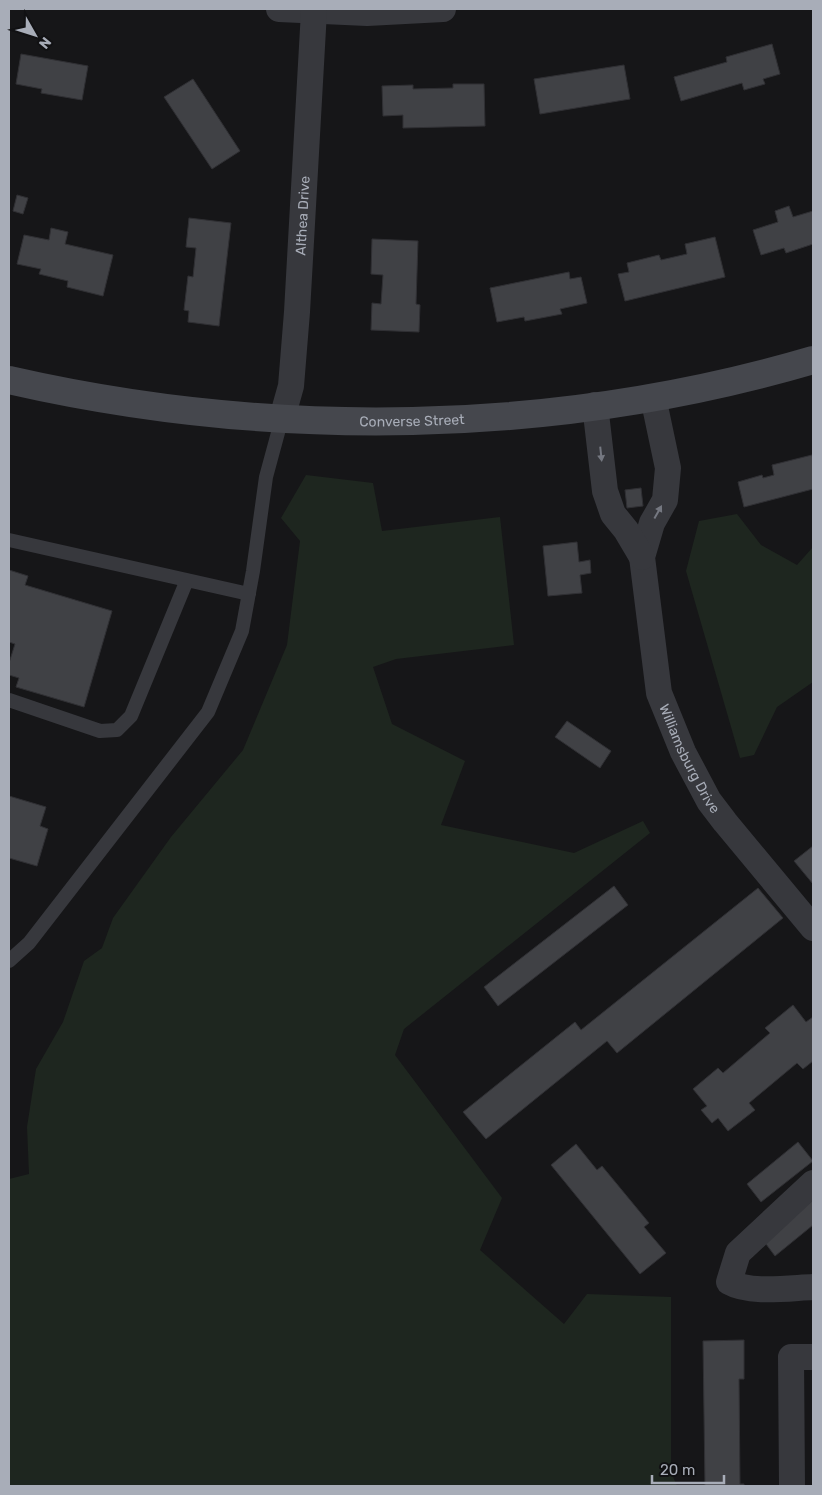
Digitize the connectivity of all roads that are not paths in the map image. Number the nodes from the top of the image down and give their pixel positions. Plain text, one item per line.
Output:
1 (279, 9) edge
2 (443, 9) edge
3 (314, 11) junction
4 (813, 360) edge
5 (9, 380) edge
6 (654, 397) junction
7 (595, 405) junction
8 (282, 418) junction
9 (9, 540) edge
10 (642, 557) junction
11 (187, 580) junction
12 (249, 594) junction
13 (9, 700) edge
14 (813, 928) edge
15 (9, 962) edge
16 (813, 1183) edge
17 (813, 1287) edge
18 (813, 1357) edge
19 (792, 1486) edge

1 - 3 street
2 - 3 street
3 - 8 street, Althea Drive
4 - 6 main road, Converse Street
5 - 8 main road, Converse Street
6 - 7 main road, Converse Street
10 -> 6 street, Williamsburg Drive
7 - 8 main road, Converse Street
7 -> 10 street, Williamsburg Drive
8 - 12 lane
9 - 11 lane
10 - 14 street, Williamsburg Drive
11 - 12 lane
11 - 13 lane
12 - 15 lane
16 - 17 street
18 - 19 street

